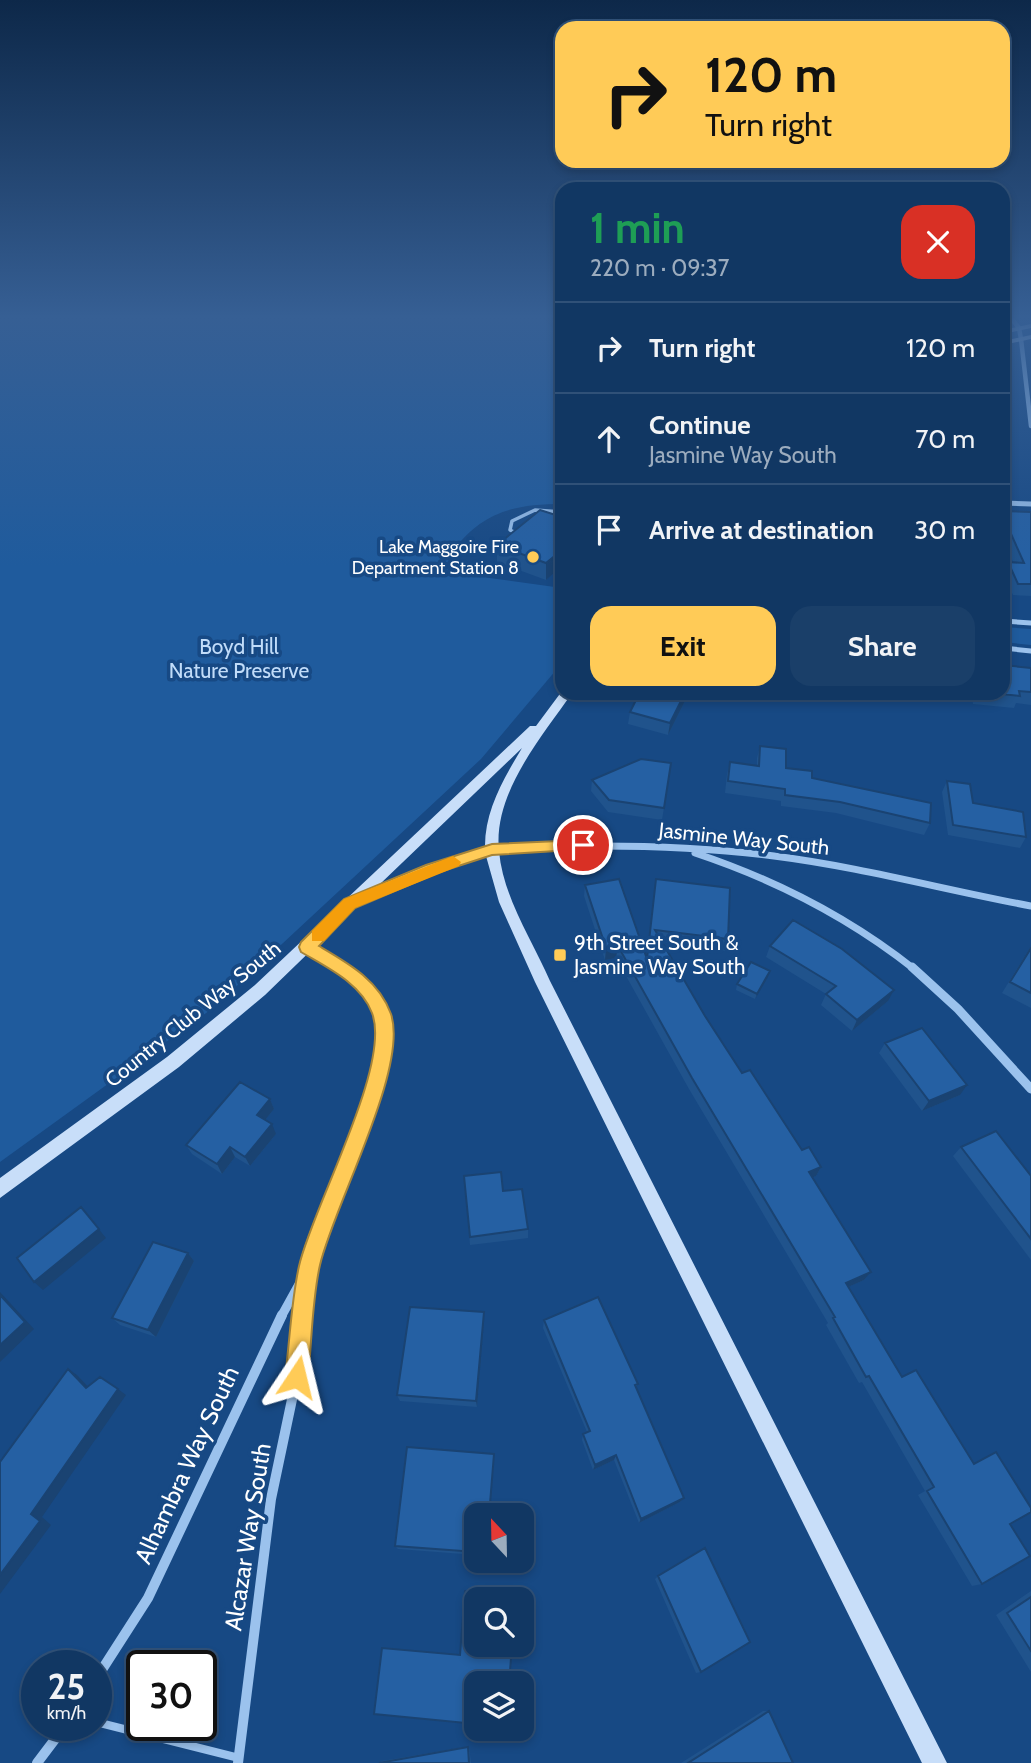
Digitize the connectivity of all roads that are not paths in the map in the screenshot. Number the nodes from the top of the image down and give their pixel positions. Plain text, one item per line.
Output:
1 (1028, 401) edge
2 (1031, 426) edge
3 (1010, 503) edge
4 (1031, 504) edge
5 (555, 511) edge
6 (520, 535) edge
7 (1010, 622) edge
8 (1031, 623) edge
9 (1010, 649) edge
10 (1031, 651) edge
11 (561, 700) edge
12 (549, 716) junction
13 (492, 849) junction
14 (685, 849) junction
15 (350, 904) junction
16 (1031, 906) edge
17 (307, 947) junction
18 (1031, 1089) edge
19 (0, 1189) edge
20 (310, 1265) junction
21 (112, 1654) edge
22 (112, 1726) edge
23 (54, 1741) edge
24 (239, 1760) edge
25 (37, 1763) edge
26 (935, 1763) edge

1 - 2 street
3 - 4 street
5 - 6 lane
7 - 8 street
9 - 10 street
11 - 12 main road
12 - 13 main road
12 - 15 main road
13 - 14 street, Jasmine Way South
13 - 15 main road, Country Club Way South
13 - 26 main road
14 - 16 street, Jasmine Way South
14 - 18 street
15 - 17 main road, Country Club Way South
17 - 19 main road, Country Club Way South
17 - 20 street, Alcazar Way South
20 - 21 street, Alhambra Way South
20 - 24 street, Alcazar Way South
22 - 24 lane
23 - 25 street

